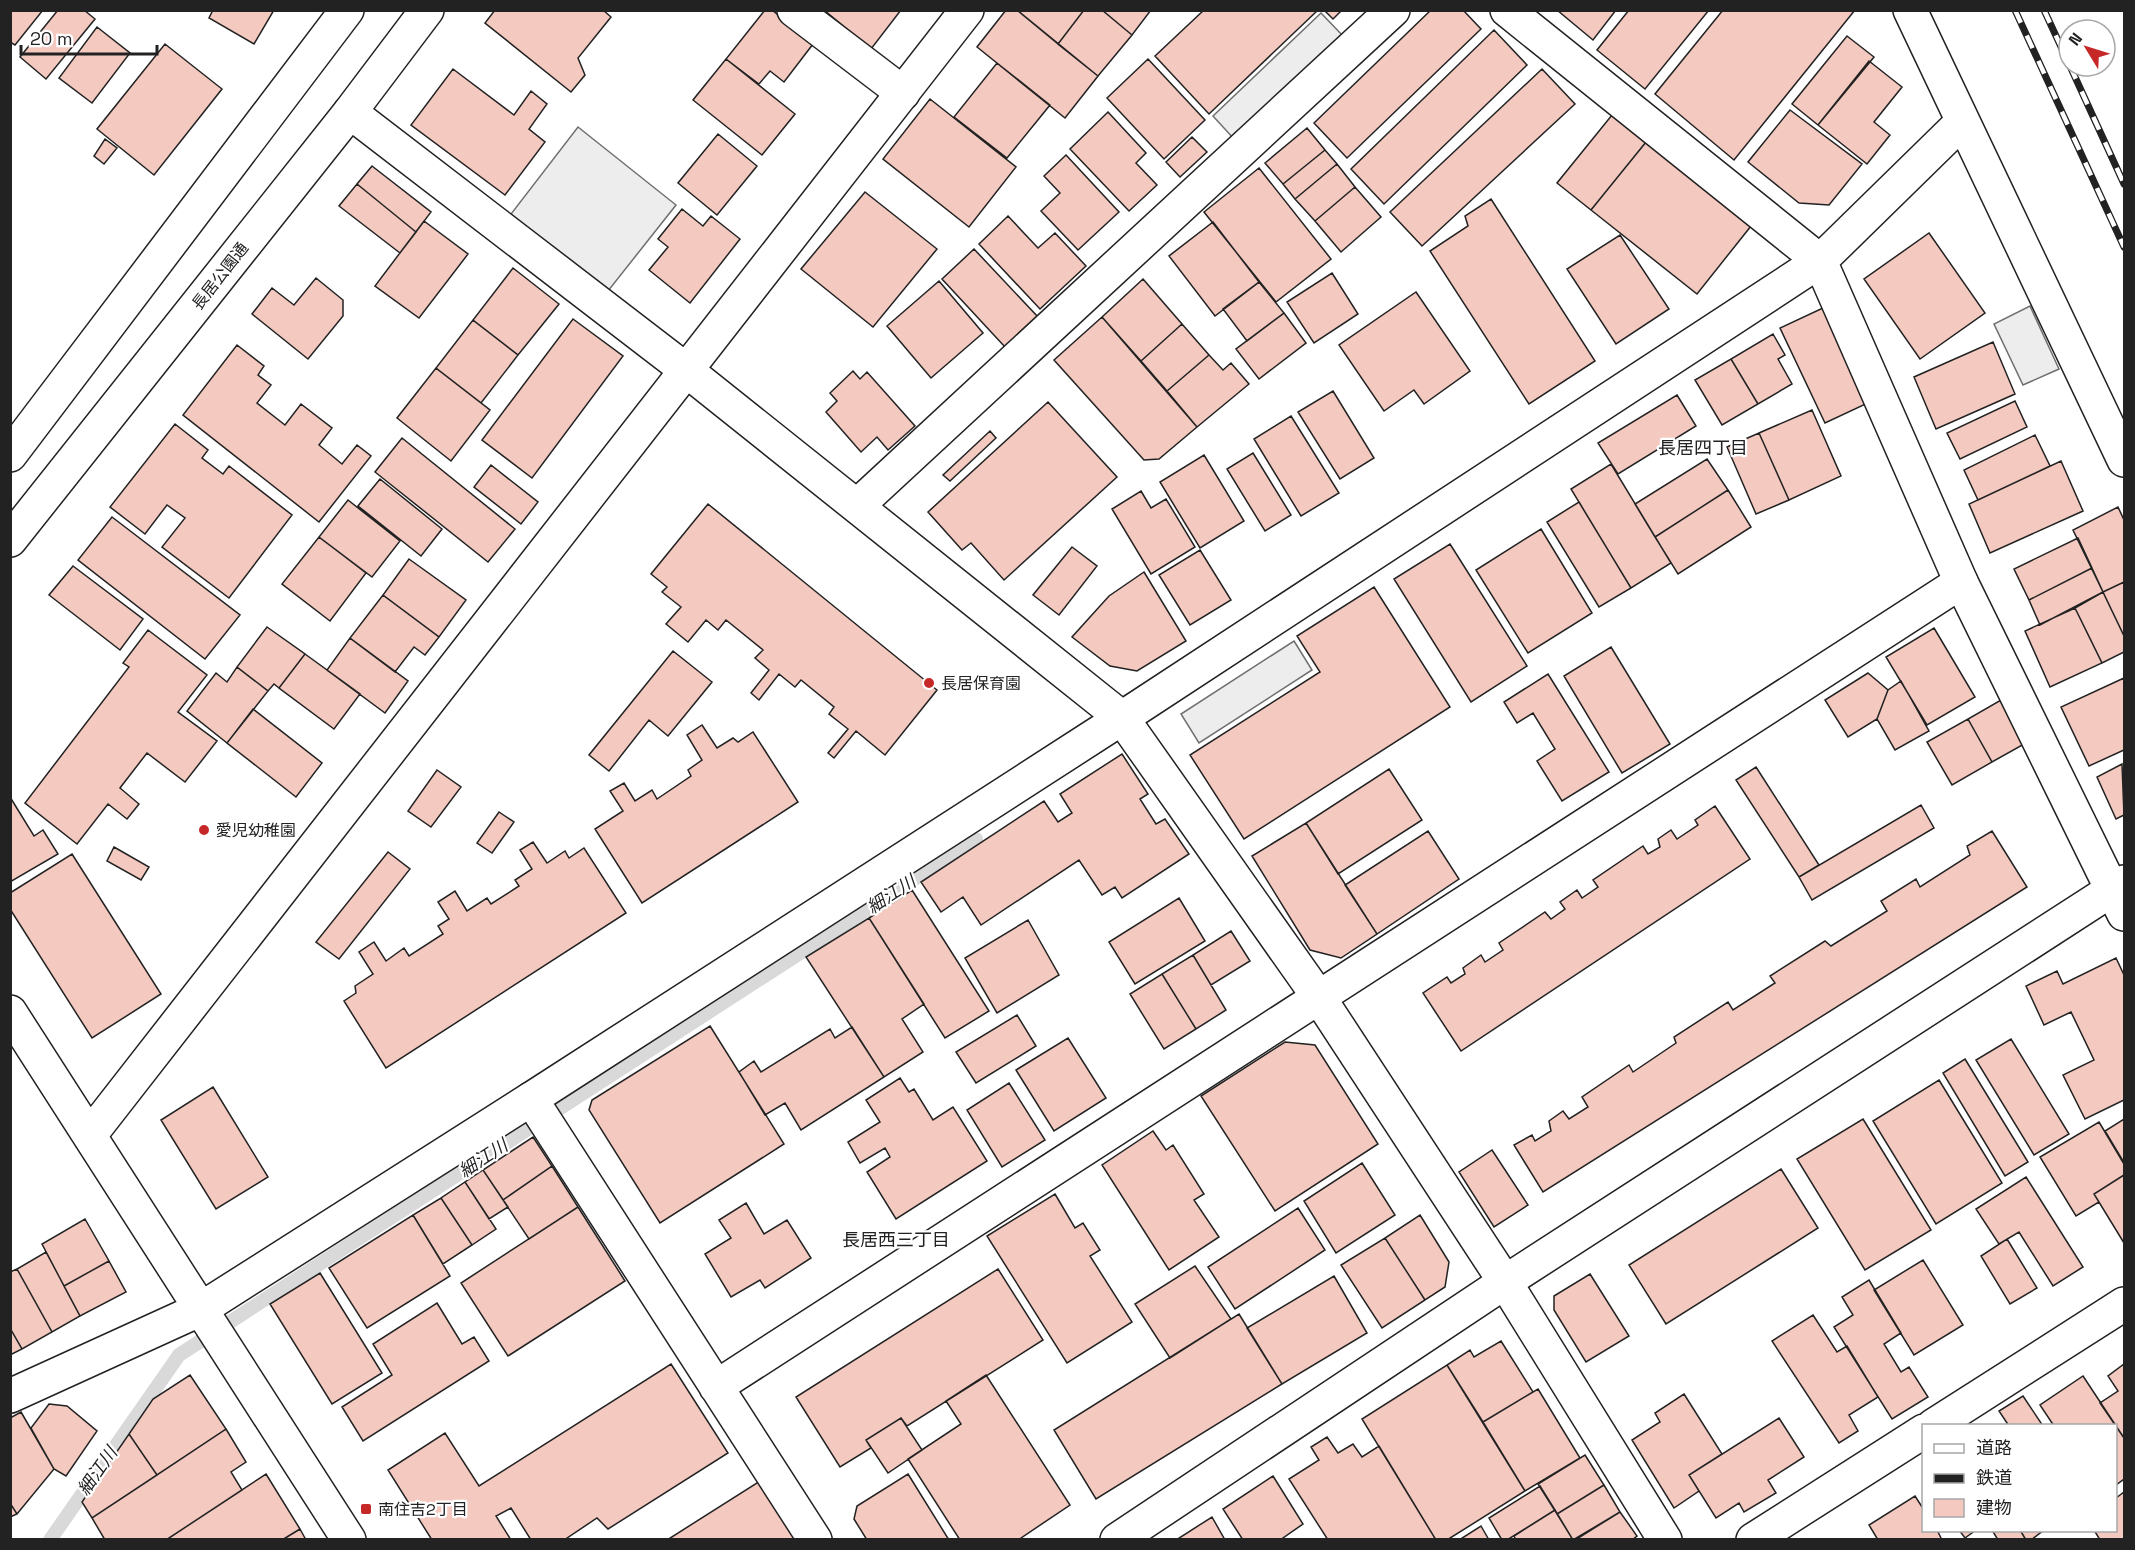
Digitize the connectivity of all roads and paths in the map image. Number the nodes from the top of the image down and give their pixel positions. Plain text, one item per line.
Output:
1 (347, 10) edge
2 (427, 10) edge
3 (794, 10) edge
4 (967, 10) edge
5 (1393, 10) edge
6 (1507, 10) edge
7 (1910, 10) edge
8 (903, 93) junction
9 (350, 112) junction
10 (1962, 122) junction
11 (1820, 261) junction
12 (686, 370) junction
13 (10, 455) edge
14 (2124, 460) edge
15 (857, 506) junction
16 (10, 540) edge
17 (1961, 582) junction
18 (1122, 718) junction
19 (2121, 896) edge
20 (1320, 999) junction
21 (10, 1012) edge
22 (531, 1099) junction
23 (90, 1135) junction
24 (1505, 1282) junction
25 (2124, 1304) edge
26 (201, 1309) junction
27 (716, 1387) junction
28 (10, 1396) edge
29 (1935, 1424) edge
30 (1922, 1432) edge
31 (349, 1539) edge
32 (815, 1539) edge
33 (1117, 1539) edge
34 (1665, 1539) edge
35 (1753, 1539) edge

1 - 13 main road
2 - 9 main road, 長居公園通
3 - 8 main road
4 - 8 main road
5 - 15 main road
6 - 11 main road
7 - 10 main road
8 - 12 main road
9 - 12 main road
9 - 16 main road, 長居公園通
10 - 11 main road
10 - 14 main road
11 - 17 main road
11 - 18 main road
12 - 15 main road
12 - 23 main road
15 - 18 main road
17 - 19 main road
17 - 20 main road
18 - 20 main road
18 - 22 main road
19 - 24 main road
20 - 24 main road
20 - 27 main road
21 - 23 main road
22 - 26 main road
22 - 27 main road
23 - 26 main road
24 - 33 main road
24 - 34 main road
25 - 29 main road
26 - 28 main road
26 - 31 main road
27 - 32 main road
30 - 35 main road

